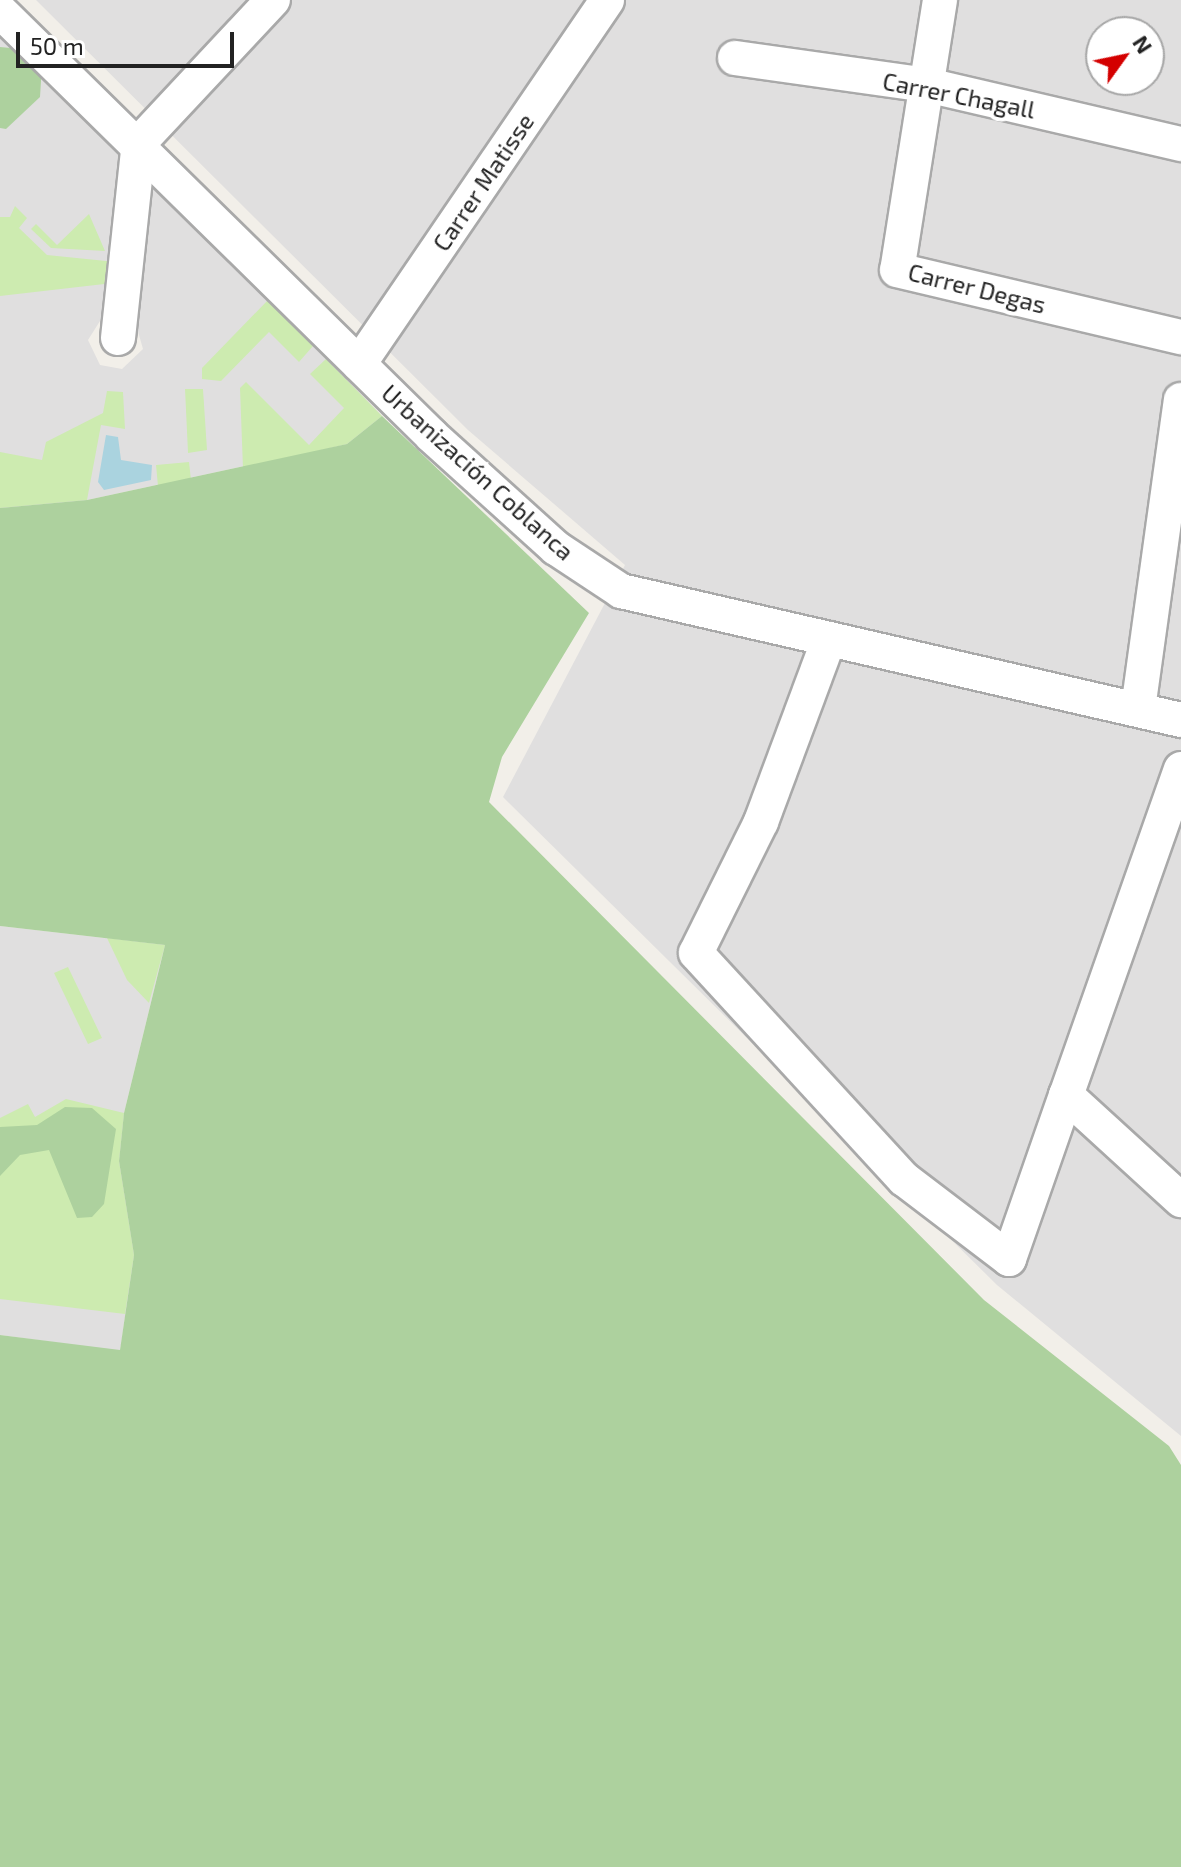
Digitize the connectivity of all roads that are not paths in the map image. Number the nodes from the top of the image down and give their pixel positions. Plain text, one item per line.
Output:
1 (273, 0) edge
2 (607, 0) edge
3 (940, 0) edge
4 (0, 11) edge
5 (735, 58) dead end
6 (927, 85) junction
7 (139, 143) junction
8 (1181, 144) edge
9 (1181, 337) edge
10 (118, 338) dead end
11 (359, 364) junction
12 (1181, 400) edge
13 (829, 639) junction
14 (1138, 709) junction
15 (1181, 720) edge
16 (1181, 769) edge
17 (1066, 1095) junction
18 (1181, 1200) edge

1 - 7 street
2 - 11 street, Carrer Matisse
3 - 6 street, Carrer Degas
4 - 7 street, Urbanización Coblanca
5 - 6 street, Carrer Chagall
6 - 8 street, Carrer Chagall
6 - 9 street, Carrer Degas
7 - 10 street
7 - 11 street, Urbanización Coblanca
11 - 13 street, Urbanización Coblanca
12 - 14 street
13 - 14 street, Urbanización Coblanca
13 - 17 street
14 - 15 street, Urbanización Coblanca
16 - 17 street
17 - 18 street

